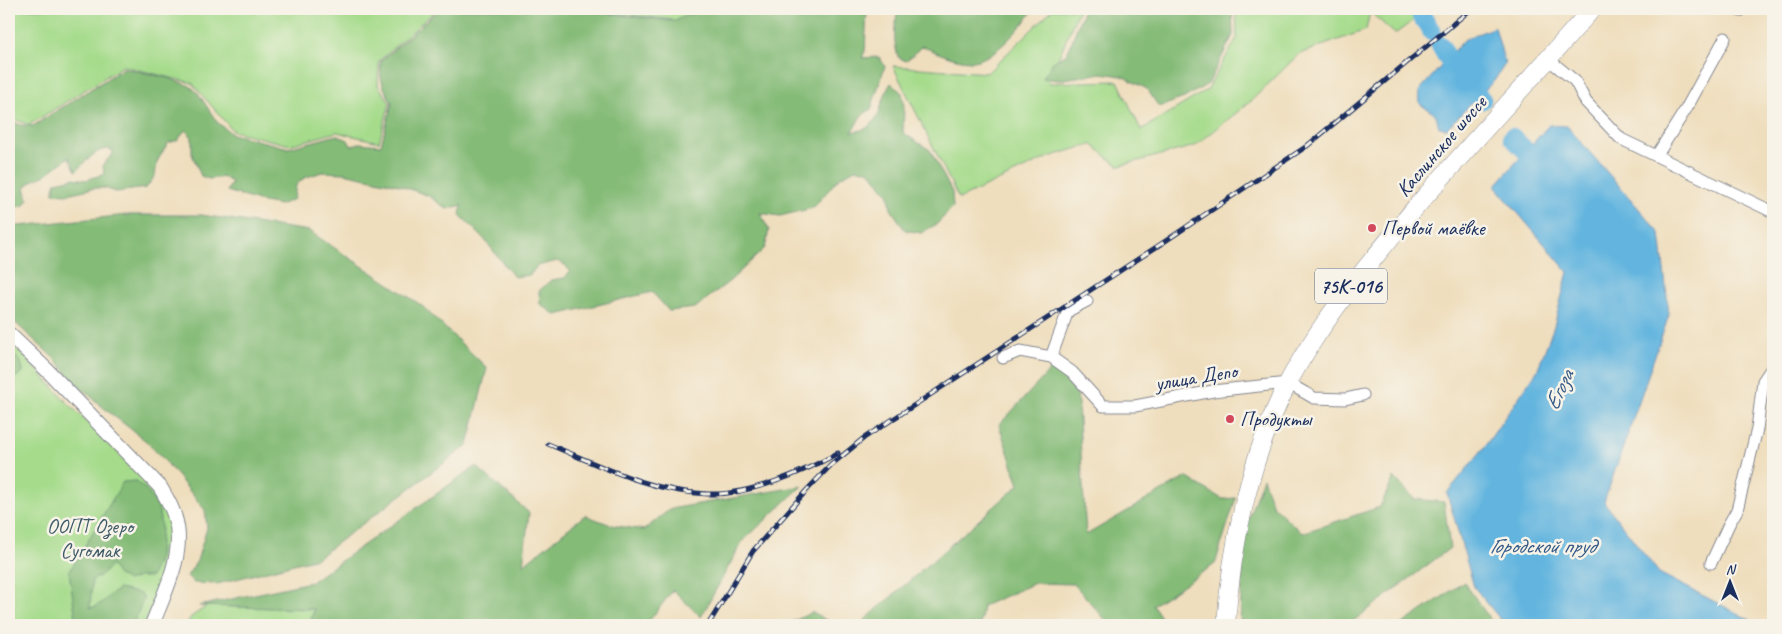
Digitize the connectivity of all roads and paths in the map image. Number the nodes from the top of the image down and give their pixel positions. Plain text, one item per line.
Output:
1 (1592, 9) edge
2 (1725, 38) dead end
3 (1548, 59) junction
4 (1657, 155) junction
5 (1773, 212) edge
6 (1088, 301) dead end
7 (9, 334) edge
8 (1051, 357) junction
9 (1003, 358) dead end
10 (1773, 366) edge
11 (1288, 383) junction
12 (1362, 395) dead end
13 (1711, 563) dead end
14 (152, 625) edge
15 (1226, 625) edge

1 - 3 main road, Каслинское шоссе / 75К-016
2 - 4 street
3 - 4 street
3 - 11 main road, Каслинское шоссе / 75К-016
4 - 5 street
6 - 8 street
7 - 14 street
8 - 9 street, улица Депо
8 - 11 street, улица Депо
10 - 13 street
11 - 12 street
11 - 15 main road, Каслинское шоссе / 75К-016

